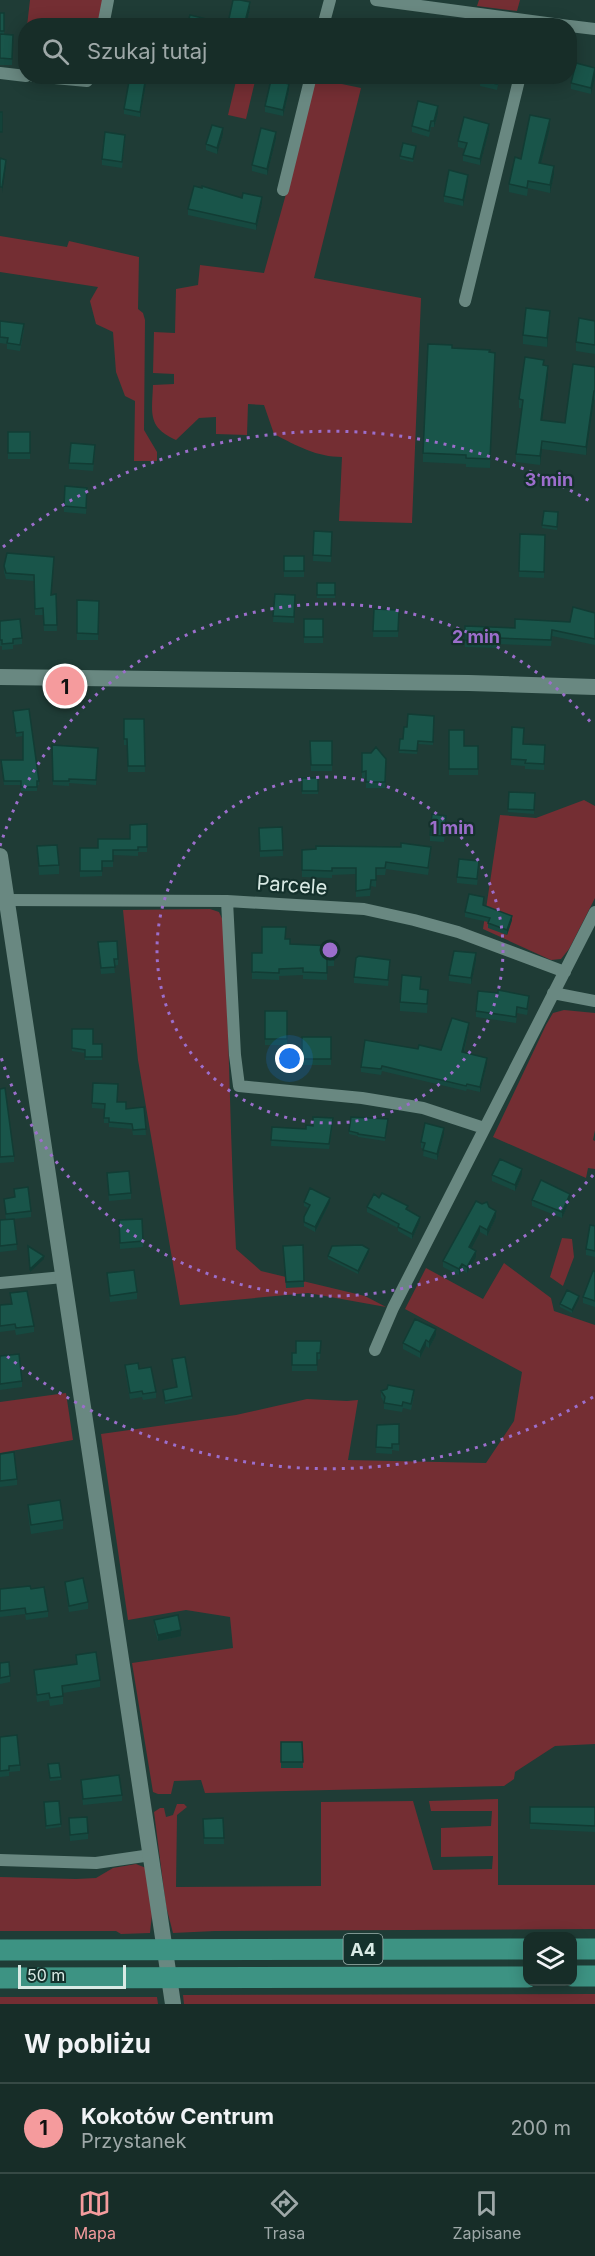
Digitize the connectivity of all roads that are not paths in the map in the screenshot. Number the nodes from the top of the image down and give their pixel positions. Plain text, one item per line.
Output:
1 (108, 0) edge
2 (330, 0) edge
3 (375, 0) edge
4 (403, 2) edge
5 (105, 18) edge
6 (325, 18) edge
7 (501, 18) edge
8 (577, 27) edge
9 (595, 29) edge
10 (0, 73) edge
11 (18, 75) edge
12 (309, 84) edge
13 (518, 84) edge
14 (283, 190) dead end
15 (465, 301) dead end
16 (0, 678) edge
17 (595, 687) edge
18 (0, 856) edge
19 (6, 900) junction
20 (227, 901) junction
21 (595, 912) edge
22 (565, 972) junction
23 (553, 993) junction
24 (595, 1001) edge
25 (484, 1128) junction
26 (63, 1277) junction
27 (0, 1283) edge
28 (375, 1350) dead end
29 (151, 1855) junction
30 (0, 1860) edge
31 (523, 1949) edge
32 (577, 1949) edge
33 (595, 1949) edge
34 (0, 1950) edge
35 (577, 1976) edge
36 (595, 1976) edge
37 (523, 1977) edge
38 (0, 1978) edge
39 (173, 2004) edge

1 - 5 street
2 - 6 street
3 - 4 street
4 - 7 street
8 - 9 street
10 - 11 street
12 - 14 street
13 - 15 street
16 - 17 street
18 - 19 street
19 - 20 street, Parcele
19 - 26 street
20 - 22 street, Parcele
20 - 25 street
21 - 22 street
22 - 23 street
23 - 24 street
23 - 25 street
25 - 28 street
26 - 27 street
26 - 29 street
29 - 30 street
29 - 39 street
31 - 34 highway, A4
32 - 33 highway
35 - 36 highway
37 - 38 highway, A4

